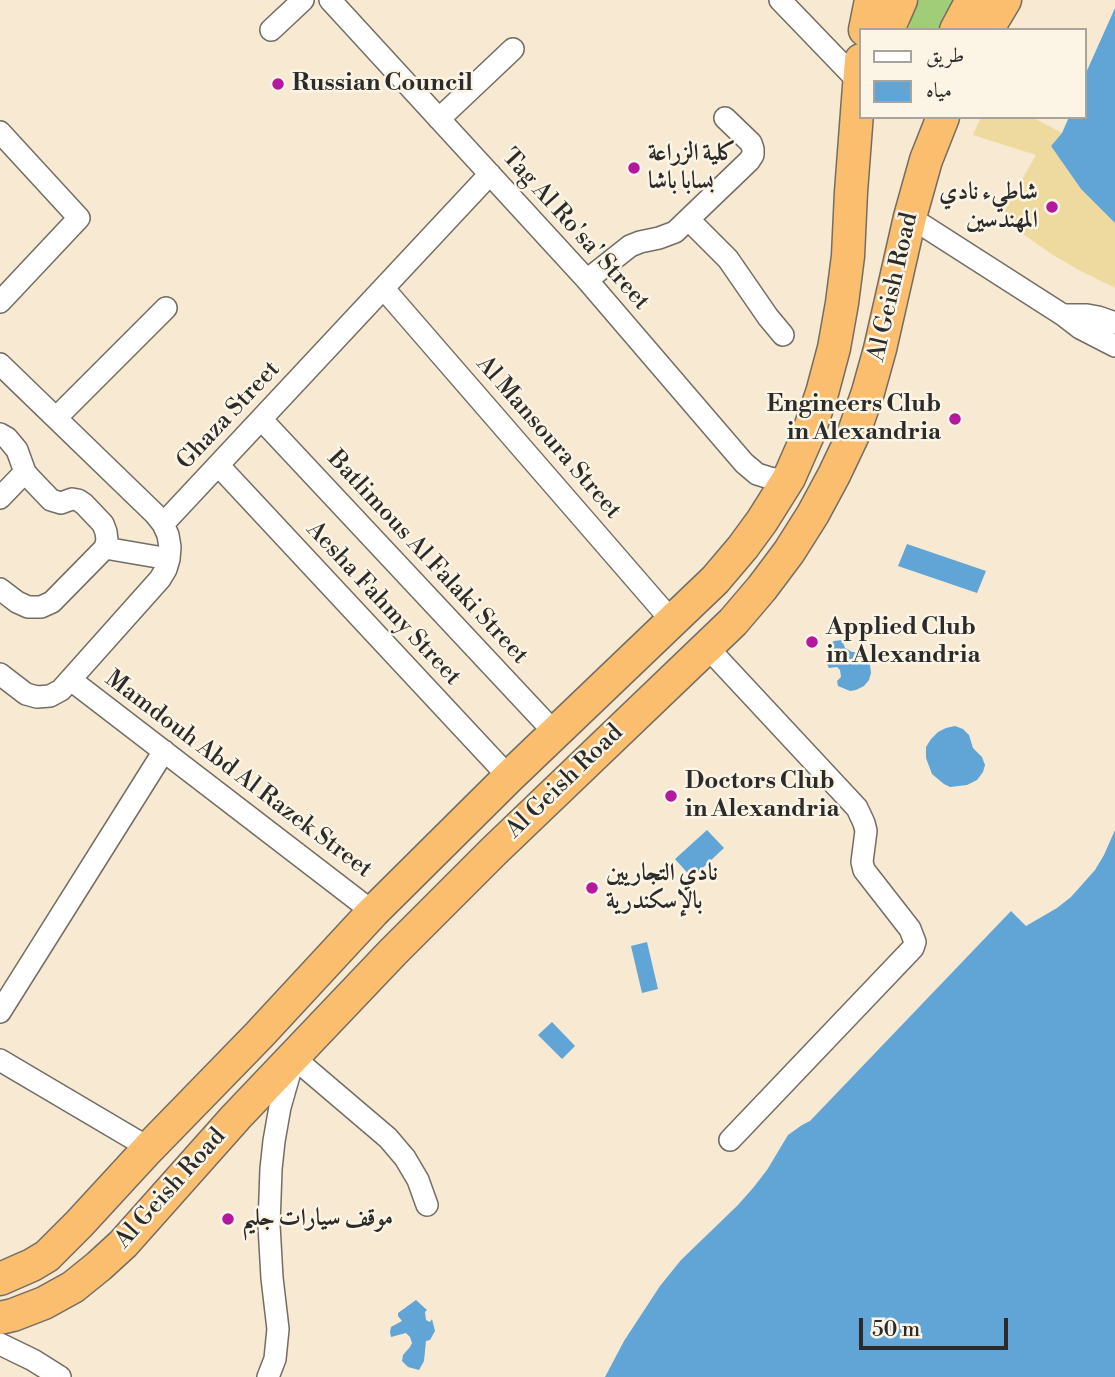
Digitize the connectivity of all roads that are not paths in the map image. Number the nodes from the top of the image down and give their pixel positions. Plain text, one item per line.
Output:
1 (303, 0) edge
2 (330, 0) edge
3 (779, 0) edge
4 (871, 0) edge
5 (901, 0) edge
6 (972, 0) edge
7 (1005, 0) edge
8 (865, 28) edge
9 (889, 28) edge
10 (957, 28) edge
11 (987, 28) edge
12 (271, 30) dead end
13 (513, 49) dead end
14 (860, 73) edge
15 (725, 118) dead end
16 (439, 119) junction
17 (929, 119) edge
18 (942, 119) edge
19 (0, 132) edge
20 (926, 160) junction
21 (490, 174) junction
22 (910, 217) junction
23 (689, 220) junction
24 (587, 280) junction
25 (384, 289) junction
26 (0, 302) edge
27 (166, 308) dead end
28 (1063, 314) junction
29 (1115, 323) edge
30 (783, 335) dead end
31 (1115, 346) edge
32 (0, 364) edge
33 (56, 418) junction
34 (261, 419) junction
35 (0, 434) edge
36 (219, 466) junction
37 (25, 472) junction
38 (789, 478) junction
39 (0, 498) edge
40 (163, 524) junction
41 (104, 548) junction
42 (169, 559) junction
43 (0, 589) edge
44 (672, 621) junction
45 (707, 647) junction
46 (2, 680) edge
47 (71, 680) junction
48 (555, 733) junction
49 (164, 751) junction
50 (509, 777) junction
51 (373, 912) junction
52 (0, 1013) edge
53 (294, 1058) junction
54 (0, 1060) edge
55 (730, 1140) dead end
56 (149, 1148) junction
57 (427, 1205) dead end
58 (0, 1279) edge
59 (0, 1318) edge
60 (0, 1344) edge
61 (60, 1377) edge
62 (268, 1377) edge

1 - 12 street
2 - 16 street, Tag Al Ro'sa' Street
3 - 14 street
4 - 8 highway
5 - 9 highway
6 - 10 highway
7 - 11 highway
13 - 16 street
14 - 38 highway, Al Geish Road
15 - 23 street
16 - 21 street, Tag Al Ro'sa' Street
17 - 20 highway
18 - 20 highway, Al Geish Road
19 - 26 street
20 - 22 highway, Al Geish Road
21 - 24 street, Tag Al Ro'sa' Street
21 - 25 street, Ghaza Street
22 - 28 street
22 - 45 highway, Al Geish Road
23 - 24 street
23 - 30 street
24 - 38 street, Tag Al Ro'sa' Street
25 - 34 street, Ghaza Street
25 - 44 street, Al Mansoura Street
27 - 33 street
28 - 29 street
28 - 31 street
32 - 33 street
33 - 40 street
34 - 36 street, Ghaza Street
34 - 48 street, Batlimous Al Falaki Street
35 - 37 street
36 - 40 street, Ghaza Street
36 - 50 street, Aesha Fahmy Street
37 - 39 street
37 - 41 street
38 - 44 highway, Al Geish Road
40 - 42 street
41 - 42 street
41 - 43 street
42 - 47 street
44 - 48 highway, Al Geish Road
45 - 53 highway, Al Geish Road
45 - 55 street
46 - 47 street
47 - 49 street, Mamdouh Abd Al Razek Street
48 - 50 highway, Al Geish Road
49 - 51 street, Mamdouh Abd Al Razek Street
49 - 52 street
50 - 51 highway, Al Geish Road
51 - 56 highway, Al Geish Road
53 - 57 street
53 - 59 highway, Al Geish Road
53 - 62 street
54 - 56 street
56 - 58 highway, Al Geish Road
60 - 61 street

